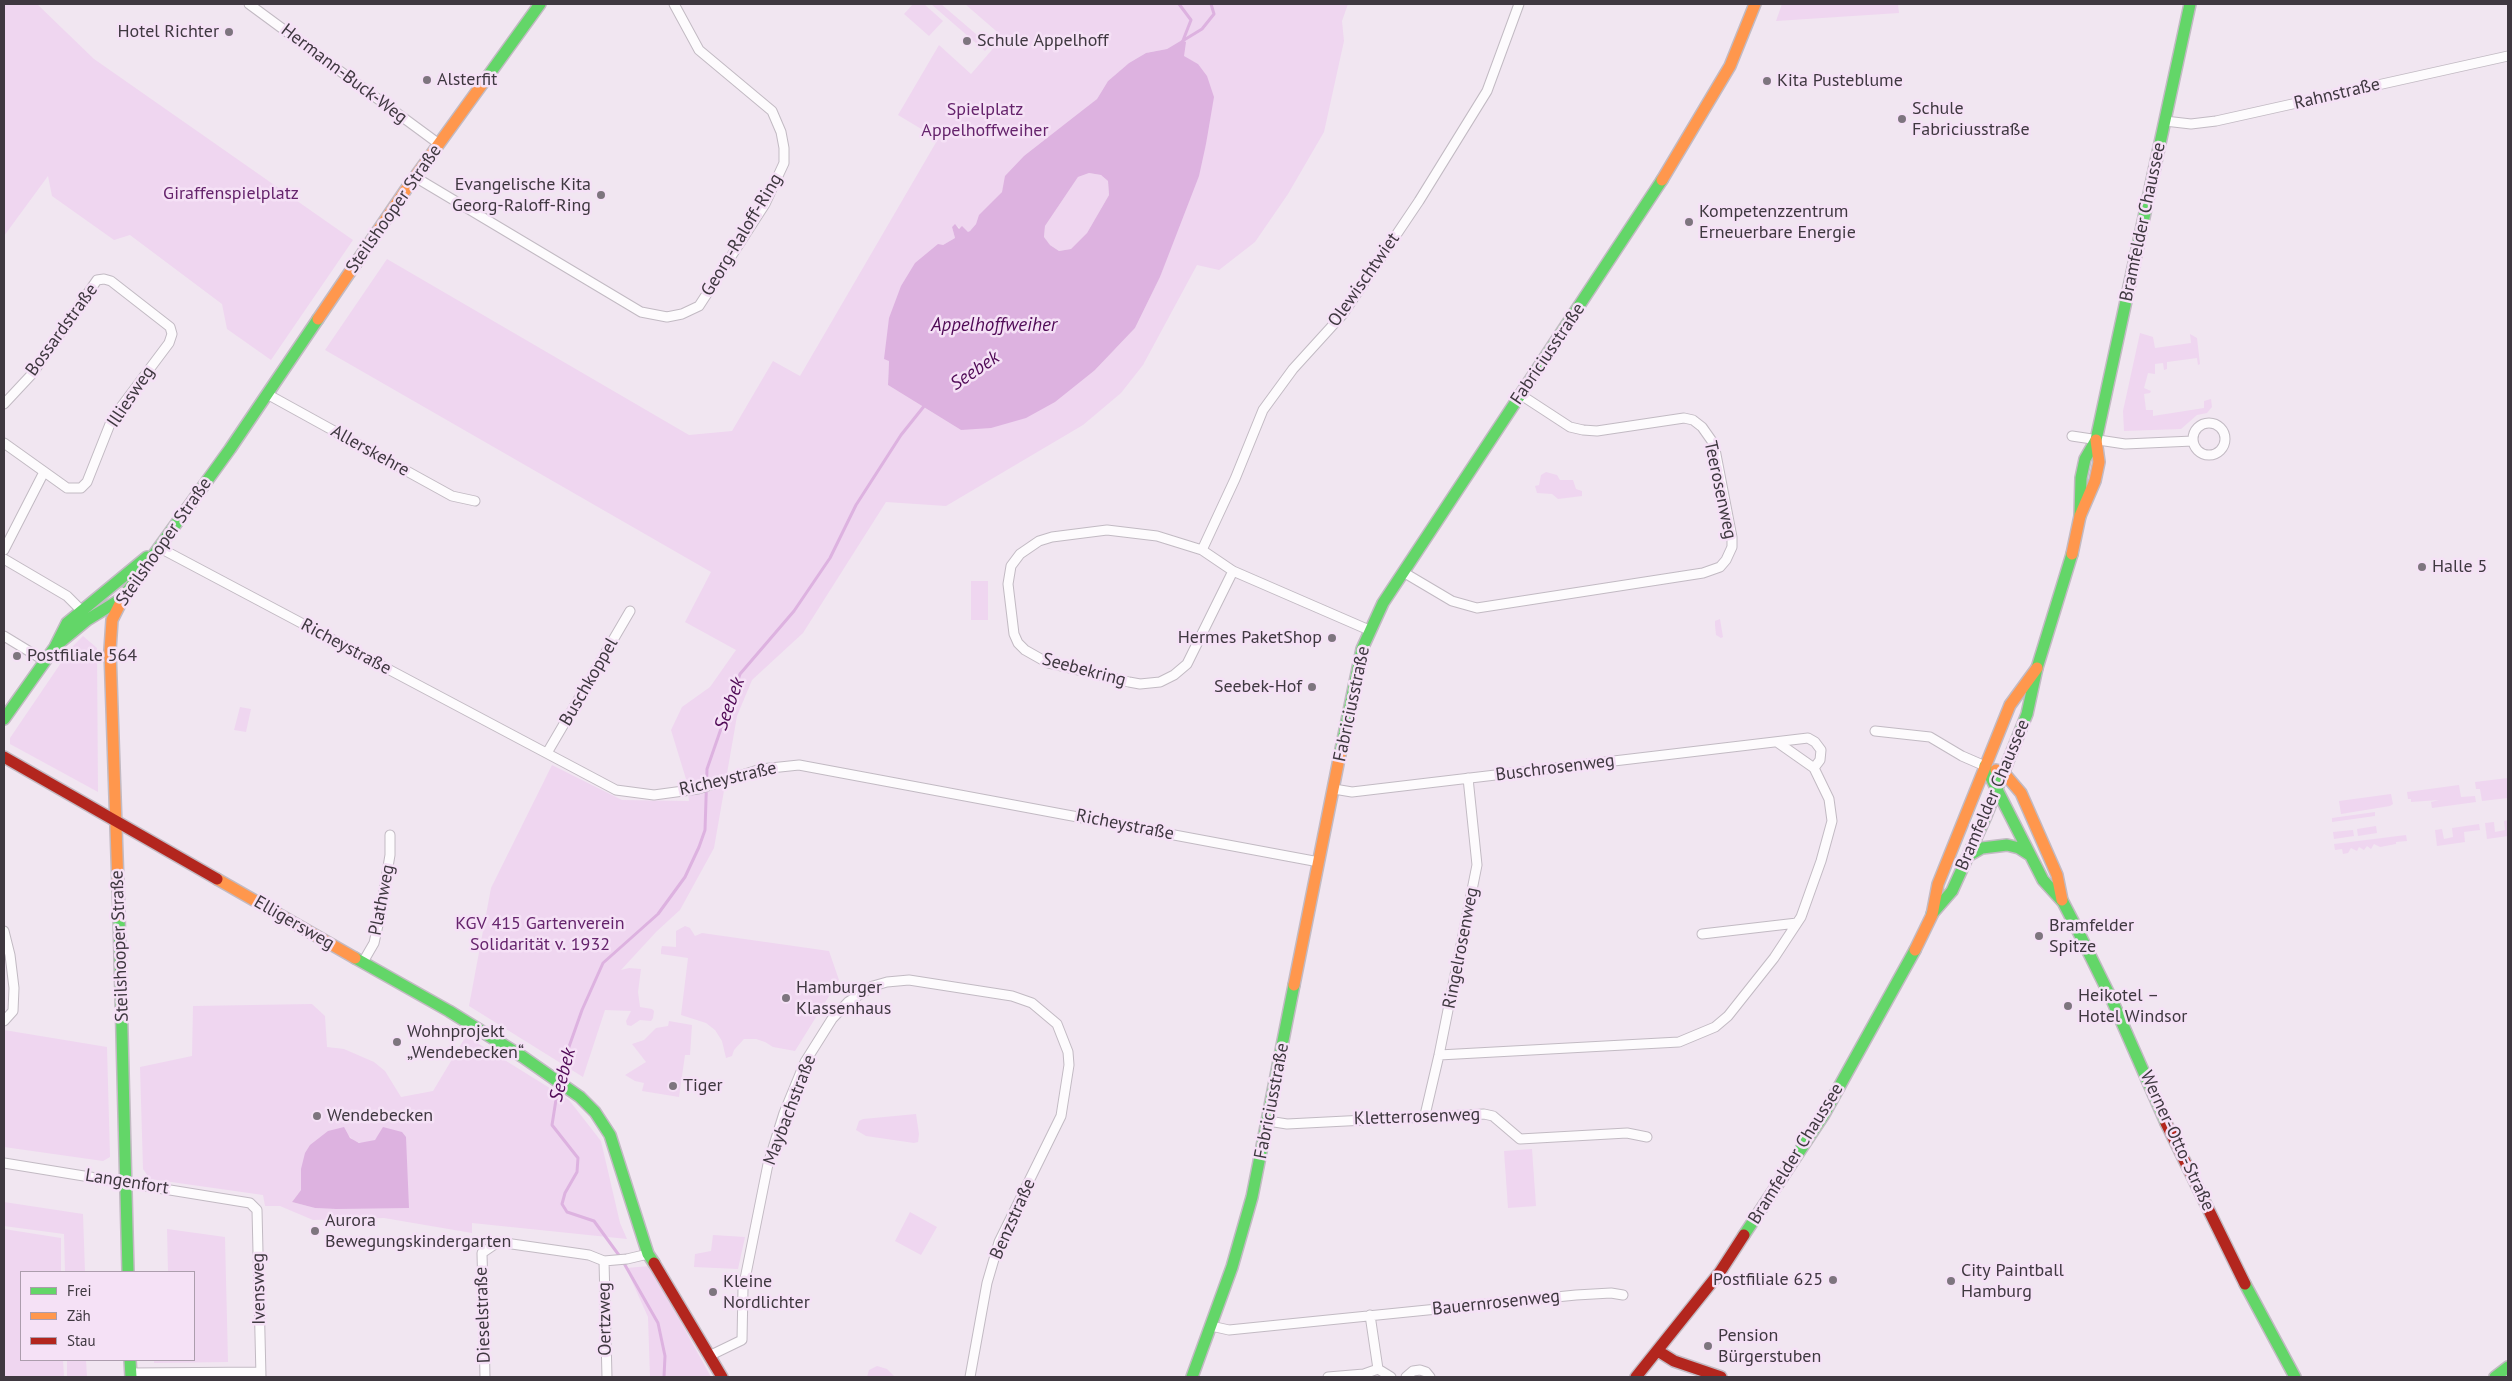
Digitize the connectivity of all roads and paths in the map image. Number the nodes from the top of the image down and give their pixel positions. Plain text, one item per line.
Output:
1 (249, 4) edge
2 (540, 4) edge
3 (674, 4) edge
4 (1519, 4) edge
5 (1755, 4) edge
6 (2190, 4) edge
7 (2508, 56) edge
8 (2165, 121) junction
9 (438, 144) junction
10 (415, 178) junction
11 (172, 330) joint
12 (267, 394) junction
13 (1521, 395) junction
14 (4, 404) edge
15 (2072, 436) dead end
16 (2096, 440) junction
17 (2193, 441) dead end
18 (4, 443) edge
19 (44, 472) junction
20 (475, 501) dead end
21 (158, 548) junction
22 (4, 550) edge
23 (1202, 550) junction
24 (4, 559) edge
25 (1232, 571) junction
26 (1403, 572) junction
27 (123, 597) junction
28 (81, 610) junction
29 (630, 611) dead end
30 (1369, 630) junction
31 (4, 636) edge
32 (55, 647) junction
33 (45, 661) junction
34 (2037, 668) junction
35 (4, 719) edge
36 (1875, 731) dead end
37 (1777, 742) junction
38 (547, 753) junction
39 (4, 756) edge
40 (1985, 766) junction
41 (1814, 768) junction
42 (2004, 773) junction
43 (1468, 778) junction
44 (1334, 790) junction
45 (1996, 791) junction
46 (115, 820) junction
47 (390, 835) dead end
48 (2030, 855) junction
49 (1968, 856) junction
50 (1319, 862) junction
51 (2063, 902) junction
52 (1932, 915) junction
53 (1797, 923) junction
54 (4, 932) edge
55 (1702, 934) dead end
56 (363, 962) junction
57 (4, 1021) edge
58 (1439, 1055) junction
59 (1069, 1065) joint
60 (1425, 1115) junction
61 (1268, 1121) junction
62 (1647, 1137) dead end
63 (4, 1163) edge
64 (126, 1182) junction
65 (250, 1202) joint
66 (648, 1254) junction
67 (604, 1261) junction
68 (128, 1271) edge
69 (1623, 1295) dead end
70 (1370, 1315) junction
71 (1211, 1326) junction
72 (1658, 1351) junction
73 (709, 1356) junction
74 (130, 1361) edge
75 (2508, 1367) edge
76 (1378, 1369) junction
77 (261, 1374) edge
78 (131, 1375) edge
79 (485, 1377) edge
80 (606, 1377) edge
81 (722, 1377) edge
82 (970, 1377) edge
83 (1192, 1377) edge
84 (1328, 1377) edge
85 (1391, 1377) edge
86 (1406, 1377) edge
87 (1430, 1377) edge
88 (1636, 1377) edge
89 (1721, 1377) edge
90 (2295, 1377) edge
91 (2495, 1377) edge

1 - 9 street, Hermann-Buck-Weg
2 - 9 street, Steilshooper Straße
3 - 10 street, Georg-Raloff-Ring
4 - 23 street, Olewischtwiet
5 - 13 street, Fabriciusstraße
6 - 8 street, Bramfelder Chaussee
7 - 8 street, Rahnstraße
8 - 16 street, Bramfelder Chaussee
9 - 10 street, Steilshooper Straße
10 - 12 street, Steilshooper Straße
11 - 14 street, Bossardstraße
11 - 19 street, Illiesweg
12 - 20 street, Allerskehre
12 - 21 street, Steilshooper Straße
13 - 26 street, Fabriciusstraße
13 - 26 street, Teerosenweg
15 - 16 street
16 - 17 street
16 - 34 street, Bramfelder Chaussee
18 - 19 street
19 - 22 street
21 - 27 street, Steilshooper Straße
21 - 28 street
21 - 38 street, Richeystraße
23 - 25 street, Seebekring
23 - 25 street, Seebekring
24 - 28 street
25 - 30 street, Seebekring
26 - 30 street, Fabriciusstraße
27 - 32 street
27 - 46 street, Steilshooper Straße
28 - 32 street
29 - 38 street, Buschkoppel
30 - 44 street, Fabriciusstraße
31 - 33 street
32 - 33 street
33 - 35 street
34 - 40 street, Bramfelder Chaussee
34 - 42 street, Bramfelder Chaussee
36 - 40 street
37 - 41 street
37 - 41 street, Buschrosenweg
37 - 43 street, Buschrosenweg
38 - 50 street, Richeystraße
39 - 46 street, Elligersweg
40 - 42 street
40 - 45 street, Werner-Otto-Straße
40 - 52 street, Bramfelder Chaussee
41 - 53 street
42 - 45 street, Bramfelder Chaussee
42 - 51 street, Werner-Otto-Straße
43 - 44 street, Buschrosenweg
43 - 58 street, Ringelrosenweg
44 - 50 street, Fabriciusstraße
45 - 48 street, Werner-Otto-Straße
45 - 49 street, Bramfelder Chaussee
46 - 56 street, Elligersweg
46 - 64 street, Steilshooper Straße
47 - 56 street, Plathweg
48 - 49 street
48 - 51 street, Werner-Otto-Straße
49 - 52 street, Bramfelder Chaussee
50 - 61 street, Fabriciusstraße
51 - 90 street, Werner-Otto-Straße
52 - 72 street, Bramfelder Chaussee
53 - 55 street
53 - 58 street
54 - 57 street
56 - 66 street, Elligersweg
58 - 60 street, Ringelrosenweg
59 - 73 street, Maybachstraße
59 - 82 street, Benzstraße
60 - 61 street, Kletterrosenweg
60 - 62 street, Kletterrosenweg
61 - 71 street, Fabriciusstraße
63 - 64 street, Langenfort
64 - 65 street, Langenfort
64 - 68 street, Steilshooper Straße
65 - 77 street, Ivensweg
66 - 67 street
66 - 73 street, Elligersweg
67 - 79 street, Dieselstraße
67 - 80 street, Oertzweg
69 - 70 street, Bauernrosenweg
70 - 71 street, Bauernrosenweg
70 - 76 street
71 - 83 street, Fabriciusstraße
72 - 88 street, Bramfelder Chaussee
72 - 89 street
73 - 81 street, Elligersweg
74 - 78 street
75 - 91 street
76 - 84 street
76 - 85 street
77 - 78 street
86 - 87 street

